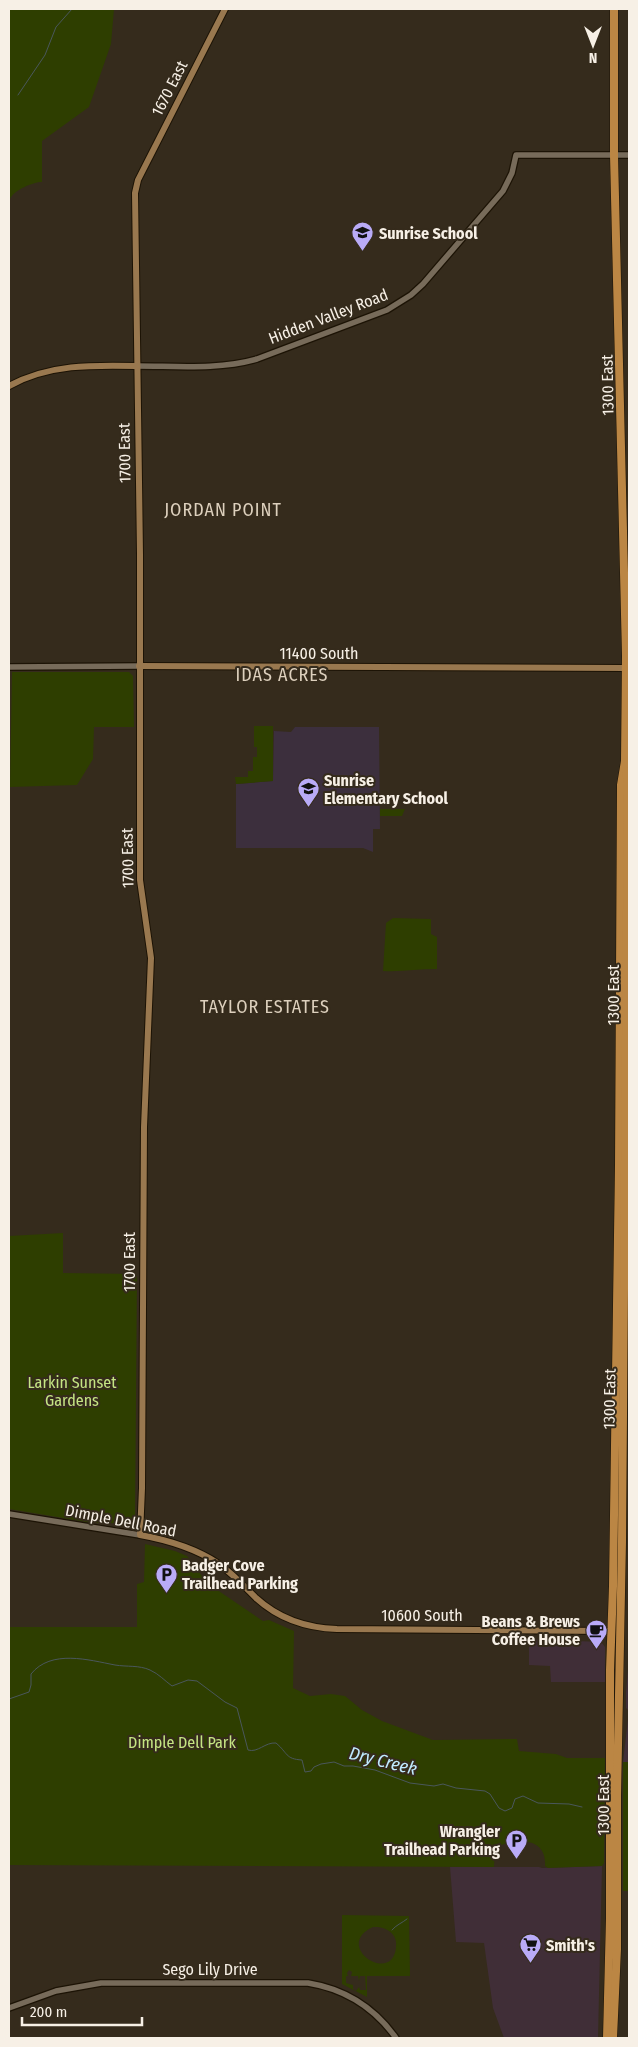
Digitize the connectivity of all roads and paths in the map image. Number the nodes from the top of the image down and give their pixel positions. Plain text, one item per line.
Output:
1 (225, 9) edge
2 (614, 9) edge
3 (614, 155) junction
4 (629, 155) edge
5 (138, 180) joint
6 (137, 366) junction
7 (9, 386) edge
8 (139, 666) junction
9 (9, 667) edge
10 (627, 668) edge
11 (625, 1147) edge
12 (616, 1315) junction
13 (624, 1356) junction
14 (9, 1514) edge
15 (140, 1535) junction
16 (294, 1622) joint
17 (625, 1630) edge
18 (610, 1631) junction
19 (608, 2005) junction
20 (9, 2008) edge
21 (614, 2034) edge
22 (396, 2038) edge
23 (607, 2038) edge

1 - 5 main road, 1670 East
2 - 3 main road, 1300 East
3 - 4 street
3 - 6 street, Hidden Valley Road
3 - 10 main road, 1300 East
5 - 6 main road, 1700 East
6 - 7 main road
6 - 8 main road, 1700 East
8 - 9 street, 11400 South
8 - 10 main road, 11400 South
8 - 15 main road, 1700 East
10 - 11 main road, 1300 East
11 - 12 main road, 1300 East
11 - 13 main road, 1300 East
12 - 13 main road
12 - 18 main road, 1300 East
13 - 17 main road, 1300 East
14 - 15 street, Dimple Dell Road
15 - 16 main road, Dimple Dell Road
16 - 18 main road, 10600 South
17 - 18 main road, 10600 South
17 - 21 main road, 1300 East
18 - 19 main road, 1300 East
19 - 21 main road
19 - 23 main road, 1300 East
20 - 22 street, Sego Lily Drive

